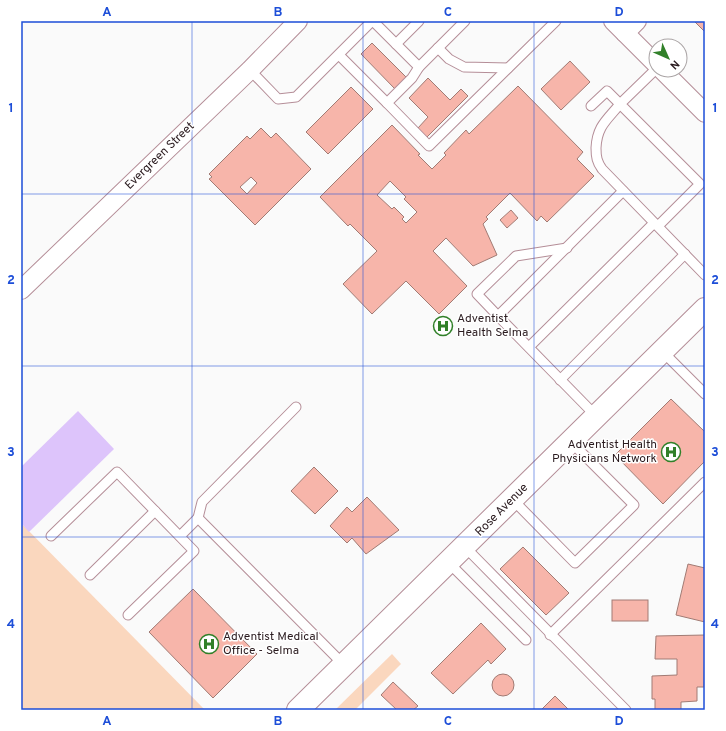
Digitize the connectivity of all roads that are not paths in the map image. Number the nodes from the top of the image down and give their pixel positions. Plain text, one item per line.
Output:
1 (298, 21) edge
2 (373, 21) edge
3 (419, 21) edge
4 (465, 21) edge
5 (556, 21) edge
6 (625, 25) edge
7 (396, 44) junction
8 (438, 48) junction
9 (648, 54) edge
10 (339, 55) junction
11 (419, 67) junction
12 (508, 68) junction
13 (250, 70) junction
14 (648, 77) edge
15 (671, 78) edge
16 (387, 103) junction
17 (620, 104) junction
18 (591, 106) dead end
19 (702, 106) edge
20 (623, 191) junction
21 (656, 224) junction
22 (567, 248) junction
23 (685, 254) junction
24 (705, 275) edge
25 (21, 290) edge
26 (705, 309) edge
27 (498, 316) junction
28 (529, 347) junction
29 (662, 351) junction
30 (560, 380) junction
31 (705, 394) edge
32 (296, 407) dead end
33 (596, 416) junction
34 (570, 441) junction
35 (705, 482) edge
36 (512, 500) junction
37 (155, 511) junction
38 (198, 518) junction
39 (51, 536) dead end
40 (180, 536) junction
41 (465, 547) junction
42 (448, 562) junction
43 (90, 576) dead end
44 (128, 615) dead end
45 (550, 635) junction
46 (526, 640) dead end
47 (344, 665) junction
48 (298, 710) edge
49 (626, 710) edge

1 - 13 street, Evergreen Street
2 - 7 lane
2 - 10 lane
3 - 7 lane
4 - 8 lane
5 - 12 lane
6 - 9 street
7 - 11 lane
8 - 11 lane
8 - 12 lane
10 - 13 lane
10 - 16 lane
11 - 16 lane
12 - 16 lane
13 - 25 street, Evergreen Street
14 - 17 lane
15 - 19 street
17 - 18 lane
17 - 20 lane
17 - 21 lane
20 - 21 lane
20 - 22 lane
21 - 23 lane
21 - 28 lane
22 - 27 lane
22 - 27 lane
23 - 24 lane
23 - 30 lane
26 - 29 street, Rose Avenue
27 - 28 lane
28 - 30 lane
29 - 31 lane
29 - 33 street, Rose Avenue
30 - 33 lane
32 - 38 lane
33 - 34 street, Rose Avenue
34 - 36 street, Rose Avenue
34 - 36 lane
35 - 45 lane
36 - 41 street, Rose Avenue
37 - 39 lane
37 - 40 lane
37 - 43 lane
38 - 40 lane
38 - 47 lane
40 - 44 lane
41 - 42 street, Rose Avenue
41 - 45 lane
42 - 46 lane
42 - 47 street, Rose Avenue
45 - 49 lane
47 - 48 street, Rose Avenue

